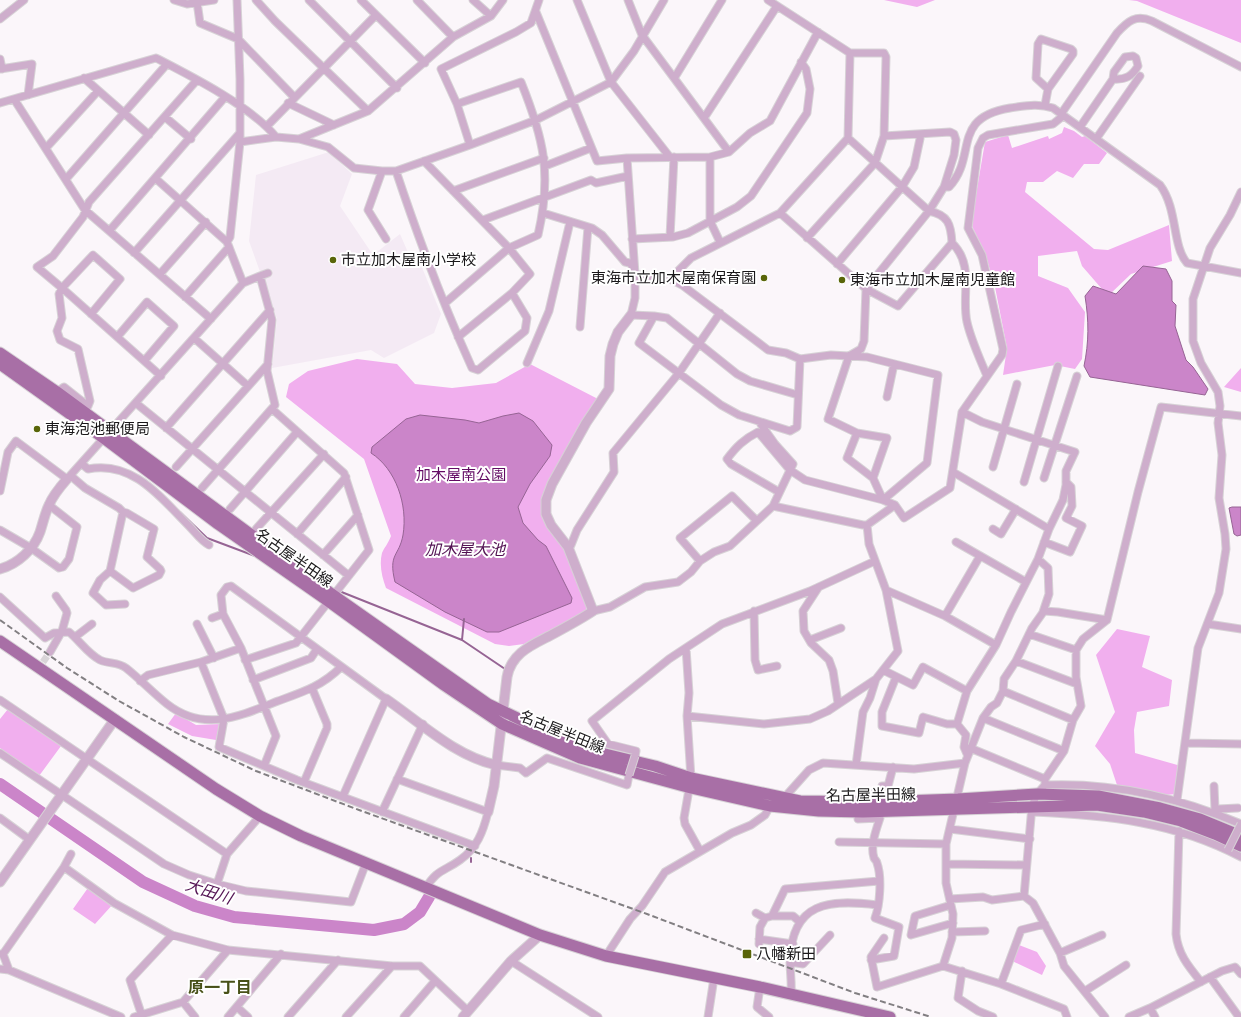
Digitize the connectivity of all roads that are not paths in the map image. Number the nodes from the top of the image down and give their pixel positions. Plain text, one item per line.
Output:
1 (24, 0) edge
2 (214, 0) edge
3 (237, 0) edge
4 (256, 0) edge
5 (309, 0) edge
6 (361, 0) edge
7 (417, 0) edge
8 (473, 0) edge
9 (503, 0) edge
10 (539, 0) edge
11 (576, 0) edge
12 (628, 0) edge
13 (664, 0) edge
14 (722, 0) edge
15 (768, 0) edge
16 (178, 1) edge
17 (197, 2) junction
18 (777, 6) junction
19 (536, 12) junction
20 (376, 15) junction
21 (491, 16) junction
22 (0, 20) edge
23 (818, 32) junction
24 (642, 35) junction
25 (454, 37) junction
26 (238, 39) junction
27 (350, 41) junction
28 (850, 53) junction
29 (0, 60) edge
30 (801, 62) junction
31 (425, 63) junction
32 (167, 64) junction
33 (323, 67) junction
34 (1241, 67) edge
35 (1, 69) edge
36 (1140, 76) dead end
37 (84, 78) junction
38 (675, 78) junction
39 (1113, 79) dead end
40 (197, 80) junction
41 (611, 82) junction
42 (396, 88) junction
43 (1048, 88) junction
44 (98, 91) junction
45 (28, 95) junction
46 (226, 97) junction
47 (294, 97) junction
48 (14, 99) junction
49 (572, 102) junction
50 (0, 103) edge
51 (288, 103) junction
52 (457, 104) junction
53 (1045, 105) junction
54 (240, 107) junction
55 (368, 111) junction
56 (122, 113) junction
57 (1062, 115) junction
58 (703, 116) junction
59 (165, 117) junction
60 (536, 120) junction
61 (334, 125) junction
62 (267, 126) junction
63 (1080, 127) junction
64 (239, 134) junction
65 (921, 134) junction
66 (149, 135) junction
67 (884, 136) junction
68 (276, 137) junction
69 (848, 138) junction
70 (191, 139) junction
71 (299, 139) junction
72 (1096, 139) junction
73 (240, 142) junction
74 (470, 145) junction
75 (46, 148) junction
76 (592, 148) junction
77 (729, 152) junction
78 (671, 156) junction
79 (710, 157) junction
80 (627, 158) junction
81 (424, 161) junction
82 (544, 162) junction
83 (875, 162) junction
84 (382, 171) junction
85 (396, 171) junction
86 (628, 176) junction
87 (155, 178) junction
88 (66, 179) junction
89 (902, 187) junction
90 (944, 187) junction
91 (453, 191) junction
92 (1241, 192) edge
93 (545, 196) junction
94 (180, 200) junction
95 (85, 210) junction
96 (929, 211) junction
97 (543, 213) junction
98 (780, 213) junction
99 (483, 220) junction
100 (710, 221) junction
101 (206, 222) junction
102 (570, 222) junction
103 (588, 227) junction
104 (110, 230) junction
105 (670, 237) junction
106 (807, 238) junction
107 (386, 239) dead end
108 (632, 240) junction
109 (720, 242) junction
110 (952, 242) junction
111 (228, 244) junction
112 (509, 248) junction
113 (134, 252) junction
114 (837, 264) junction
115 (1202, 266) junction
116 (635, 272) junction
117 (268, 273) dead end
118 (1241, 273) edge
119 (160, 274) junction
120 (260, 276) junction
121 (670, 279) junction
122 (243, 283) junction
123 (62, 288) junction
124 (866, 289) junction
125 (512, 293) junction
126 (185, 297) junction
127 (445, 303) junction
128 (270, 310) junction
129 (720, 313) junction
130 (91, 314) junction
131 (631, 315) junction
132 (654, 316) junction
133 (211, 319) junction
134 (580, 327) dead end
135 (118, 336) junction
136 (458, 337) junction
137 (194, 338) junction
138 (700, 343) junction
139 (0, 353) edge
140 (849, 356) junction
141 (800, 359) junction
142 (145, 360) junction
143 (527, 363) dead end
144 (0, 364) edge
145 (222, 364) junction
146 (268, 364) junction
147 (894, 364) junction
148 (1058, 366) dead end
149 (679, 373) junction
150 (161, 376) junction
151 (987, 376) junction
152 (1077, 376) dead end
153 (1017, 384) dead end
154 (248, 386) junction
155 (57, 392) junction
156 (798, 395) junction
157 (887, 397) dead end
158 (137, 404) junction
159 (272, 409) junction
160 (962, 412) junction
161 (1220, 413) junction
162 (1241, 416) edge
163 (760, 423) junction
164 (166, 428) junction
165 (1005, 428) junction
166 (297, 432) junction
167 (857, 433) junction
168 (108, 435) junction
169 (1036, 439) junction
170 (1055, 445) junction
171 (192, 449) junction
172 (324, 454) junction
173 (82, 464) junction
174 (176, 467) dead end
175 (993, 467) dead end
176 (790, 470) junction
177 (218, 471) junction
178 (953, 472) junction
179 (346, 477) junction
180 (69, 478) junction
181 (873, 478) junction
182 (1044, 478) dead end
183 (1024, 482) dead end
184 (1066, 482) junction
185 (202, 488) dead end
186 (0, 491) edge
187 (245, 492) junction
188 (779, 492) junction
189 (883, 500) junction
190 (49, 505) junction
191 (895, 505) junction
192 (773, 506) junction
193 (230, 510) dead end
194 (1016, 510) junction
195 (123, 512) junction
196 (270, 512) junction
197 (358, 515) junction
198 (756, 520) junction
199 (867, 525) junction
200 (256, 529) dead end
201 (993, 529) dead end
202 (1049, 529) junction
203 (0, 530) edge
204 (297, 534) junction
205 (956, 542) dead end
206 (1044, 542) junction
207 (209, 545) dead end
208 (568, 547) junction
209 (30, 548) junction
210 (323, 555) junction
211 (980, 556) junction
212 (1038, 559) junction
213 (700, 561) junction
214 (875, 561) junction
215 (0, 569) edge
216 (110, 571) junction
217 (348, 576) junction
218 (1026, 582) junction
219 (818, 588) junction
220 (886, 590) junction
221 (56, 596) dead end
222 (0, 597) edge
223 (331, 598) junction
224 (125, 604) dead end
225 (593, 611) junction
226 (754, 611) junction
227 (1043, 612) junction
228 (224, 614) junction
229 (945, 616) junction
230 (212, 618) dead end
231 (1107, 620) junction
232 (92, 624) dead end
233 (197, 624) dead end
234 (1208, 624) junction
235 (841, 628) dead end
236 (1241, 629) edge
237 (62, 631) junction
238 (1029, 634) junction
239 (75, 637) junction
240 (302, 637) junction
241 (810, 640) junction
242 (0, 641) edge
243 (996, 645) junction
244 (241, 648) junction
245 (686, 648) junction
246 (317, 649) junction
247 (1076, 650) junction
248 (50, 652) tunnel mouth
249 (214, 658) junction
250 (245, 660) junction
251 (1016, 661) junction
252 (201, 662) junction
253 (777, 666) dead end
254 (341, 667) junction
255 (883, 670) junction
256 (896, 677) junction
257 (876, 679) junction
258 (253, 680) junction
259 (140, 681) junction
260 (1077, 684) junction
261 (312, 688) junction
262 (967, 690) junction
263 (1003, 691) junction
264 (386, 699) junction
265 (0, 700) edge
266 (838, 703) junction
267 (264, 707) junction
268 (502, 711) junction
269 (687, 716) junction
270 (983, 718) junction
271 (115, 719) junction
272 (224, 720) junction
273 (1074, 720) junction
274 (422, 724) junction
275 (502, 724) junction
276 (957, 724) junction
277 (1186, 743) junction
278 (1241, 744) edge
279 (969, 751) junction
280 (1064, 751) junction
281 (0, 753) edge
282 (86, 760) junction
283 (964, 763) junction
284 (496, 765) junction
285 (856, 765) junction
286 (264, 766) junction
287 (893, 767) junction
288 (397, 779) junction
289 (304, 782) junction
290 (1045, 782) junction
291 (691, 783) junction
292 (1214, 786) dead end
293 (63, 794) junction
294 (1037, 794) junction
295 (343, 796) junction
296 (783, 799) junction
297 (1177, 800) junction
298 (874, 802) junction
299 (956, 804) junction
300 (770, 806) junction
301 (1240, 808) edge
302 (1032, 809) junction
303 (1214, 811) junction
304 (382, 812) junction
305 (488, 812) junction
306 (859, 812) junction
307 (260, 816) junction
308 (0, 818) edge
309 (1241, 824) edge
310 (950, 829) junction
311 (1179, 831) junction
312 (1241, 836) edge
313 (1030, 839) junction
314 (30, 840) junction
315 (839, 842) dead end
316 (874, 843) junction
317 (946, 844) junction
318 (475, 846) junction
319 (1241, 846) edge
320 (1228, 850) junction
321 (700, 851) junction
322 (71, 854) dead end
323 (227, 854) junction
324 (1241, 857) edge
325 (366, 863) junction
326 (946, 864) junction
327 (1026, 865) junction
328 (64, 867) junction
329 (879, 881) junction
330 (0, 882) edge
331 (217, 884) junction
332 (426, 888) junction
333 (1024, 896) junction
334 (951, 902) junction
335 (877, 905) junction
336 (756, 913) dead end
337 (769, 917) junction
338 (800, 922) junction
339 (953, 923) junction
340 (1045, 924) junction
341 (986, 931) dead end
342 (952, 932) junction
343 (172, 935) junction
344 (540, 935) junction
345 (830, 935) dead end
346 (1102, 935) dead end
347 (884, 938) dead end
348 (793, 944) junction
349 (228, 950) junction
350 (1060, 953) junction
351 (2, 954) edge
352 (281, 954) junction
353 (606, 956) junction
354 (338, 960) junction
355 (871, 960) junction
356 (511, 961) junction
357 (790, 962) junction
358 (1126, 965) dead end
359 (392, 966) junction
360 (943, 966) junction
361 (0, 969) edge
362 (9, 970) junction
363 (962, 971) junction
364 (1241, 974) edge
365 (1210, 977) junction
366 (714, 978) junction
367 (435, 981) junction
368 (1201, 982) junction
369 (1001, 984) junction
370 (760, 987) junction
371 (1085, 991) junction
372 (791, 994) junction
373 (183, 1002) junction
374 (237, 1007) junction
375 (1150, 1008) junction
376 (142, 1013) junction
377 (466, 1014) edge
378 (121, 1017) edge
379 (134, 1017) edge
380 (195, 1017) edge
381 (228, 1017) edge
382 (248, 1017) edge
383 (288, 1017) edge
384 (346, 1017) edge
385 (404, 1017) edge
386 (598, 1017) edge
387 (708, 1017) edge
388 (769, 1017) edge
389 (890, 1017) edge
390 (993, 1017) edge
391 (1067, 1017) edge
392 (1105, 1017) edge
393 (1129, 1017) edge
394 (1155, 1017) edge
395 (1239, 1017) edge

1 - 22 street
2 - 17 street
3 - 26 street
4 - 33 street
5 - 27 street
6 - 20 street
7 - 25 street
8 - 21 street
9 - 21 street
10 - 19 street
11 - 41 street
12 - 24 street
13 - 24 street
14 - 38 street
15 - 18 street
16 - 17 street
17 - 26 street
18 - 23 street
18 - 58 street
19 - 49 street
19 - 52 street
20 - 27 street
20 - 31 street
21 - 25 street
23 - 28 street
23 - 30 street
24 - 38 street
24 - 41 street
25 - 31 street
26 - 47 street
26 - 54 street
27 - 33 street
27 - 42 street
28 - 67 street
28 - 69 street
29 - 35 street
30 - 77 street
30 - 100 street
31 - 42 street
32 - 37 street
32 - 40 street
32 - 56 street
33 - 47 street
33 - 55 street
34 - 57 street
35 - 45 street
36 - 72 street
37 - 44 street
37 - 45 street
38 - 58 street
39 - 63 street
40 - 46 street
40 - 59 street
41 - 49 street
41 - 78 street
42 - 55 street
43 - 43 street
43 - 53 street
44 - 56 street
44 - 75 street
45 - 48 street
46 - 54 street
46 - 70 street
47 - 51 street
48 - 50 street
48 - 75 street
49 - 60 street
49 - 76 street
51 - 61 street
51 - 62 street
52 - 60 street
52 - 74 street
53 - 57 street
53 - 90 street
54 - 62 street
54 - 64 street
55 - 61 street
56 - 66 street
56 - 88 street
57 - 63 street
57 - 151 street
58 - 77 street
59 - 66 street
59 - 70 street
60 - 74 street
60 - 82 street
61 - 71 street
62 - 68 street
63 - 72 street
64 - 73 street
64 - 94 street
65 - 67 street
65 - 89 street
65 - 90 street
66 - 95 street
67 - 83 street
68 - 71 street
68 - 73 street
69 - 83 street
69 - 98 street
70 - 87 street
71 - 84 street
72 - 115 street
73 - 111 street
74 - 81 street
75 - 88 street
76 - 80 street
76 - 82 street
77 - 79 street
78 - 79 street
78 - 80 street
78 - 105 street
79 - 100 street
80 - 86 street
81 - 85 street
81 - 91 street
82 - 91 street
82 - 93 street
83 - 89 street
83 - 106 street
84 - 85 street
84 - 107 street
85 - 127 street
86 - 93 street
86 - 108 street
87 - 94 street
87 - 104 street
88 - 95 street
89 - 96 street
89 - 114 street
90 - 96 street
91 - 99 street
92 - 115 street
93 - 97 street
93 - 99 street
94 - 101 street
94 - 113 street
95 - 104 street
95 - 123 street
96 - 110 street
96 - 124 street
97 - 102 street
97 - 112 street
98 - 106 street
98 - 109 street
99 - 112 street
100 - 105 street
100 - 109 street
101 - 111 street
101 - 119 street
102 - 103 street
102 - 143 street
103 - 116 street
103 - 134 street
104 - 113 street
105 - 108 street
106 - 114 street
108 - 116 street
109 - 121 street
110 - 124 street
110 - 151 street
111 - 122 street
111 - 126 street
112 - 125 street
112 - 127 street
113 - 119 street
114 - 124 street
115 - 118 street
115 - 161 street
116 - 121 street
116 - 131 street
117 - 120 street
119 - 126 street
120 - 122 street
120 - 128 street
121 - 129 street
122 - 133 street
123 - 130 street
123 - 130 street
123 - 155 street
124 - 140 street
125 - 136 street
125 - 136 street
126 - 133 street
127 - 136 street
128 - 145 street
128 - 146 street
129 - 138 street
129 - 141 street
130 - 135 street
131 - 132 street
131 - 208 street
132 - 138 street
132 - 149 street
133 - 137 street
135 - 142 street
135 - 142 street
137 - 145 street
137 - 150 street
138 - 149 street
138 - 156 street
139 - 155 main road, 名古屋半田線
140 - 141 street
140 - 147 street
140 - 167 street
141 - 156 street
142 - 150 street
144 - 168 main road, 名古屋半田線
145 - 154 street
145 - 164 street
146 - 154 street
146 - 159 street
147 - 157 street
147 - 189 street
148 - 169 street
149 - 163 street
149 - 208 street
150 - 158 street
151 - 160 street
152 - 170 street
153 - 165 street
154 - 171 street
155 - 168 main road, 名古屋半田線
156 - 163 street
158 - 164 street
158 - 168 street
159 - 166 street
159 - 177 street
160 - 165 street
160 - 178 street
161 - 162 street
161 - 231 street
161 - 234 street
163 - 176 street
164 - 171 street
165 - 169 street
165 - 175 street
166 - 172 street
166 - 187 street
167 - 181 street
167 - 181 street
168 - 173 street
168 - 223 main road, 名古屋半田線
169 - 170 street
169 - 183 street
170 - 182 street
170 - 184 street
171 - 174 street
171 - 177 street
172 - 179 street
172 - 196 street
173 - 180 street
173 - 207 street
176 - 188 street
176 - 188 street
176 - 189 street
177 - 185 street
177 - 187 street
178 - 191 street
178 - 194 street
179 - 197 street
179 - 204 street
180 - 186 street
180 - 190 street
180 - 195 street
181 - 189 street
184 - 202 street
184 - 206 street
187 - 193 street
187 - 196 street
188 - 192 street
189 - 191 street
190 - 209 street
190 - 209 street
191 - 199 street
192 - 198 street
192 - 199 street
194 - 201 street
194 - 202 street
195 - 216 street
195 - 216 street
196 - 200 street
196 - 204 street
197 - 210 street
197 - 217 street
198 - 213 street
198 - 213 street
199 - 214 street
202 - 206 street
203 - 209 street
204 - 210 street
205 - 211 street
206 - 212 street
208 - 225 street
209 - 215 street
210 - 217 street
211 - 218 street
211 - 229 street
212 - 218 street
212 - 227 street
213 - 225 street
214 - 219 street
214 - 220 street
216 - 224 street
217 - 223 street
218 - 243 street
219 - 226 street
219 - 241 street
220 - 229 street
220 - 255 street
221 - 237 street
222 - 237 street
223 - 240 street
223 - 268 main road, 名古屋半田線
223 - 275 main road, 名古屋半田線
225 - 268 street
226 - 245 street
226 - 253 street
227 - 231 street
227 - 238 street
228 - 230 street
228 - 240 street
228 - 244 street
229 - 243 street
231 - 247 street
232 - 239 street
233 - 249 street
234 - 236 street
234 - 277 street
235 - 241 street
237 - 239 street
237 - 248 street
238 - 247 street
238 - 251 street
239 - 259 street
240 - 246 street
240 - 250 street
241 - 266 street
242 - 271 main road
243 - 262 street
244 - 249 street
244 - 250 street
245 - 269 street
245 - 284 street, bridge
246 - 254 street
246 - 258 street
247 - 260 street
249 - 252 street
250 - 258 street
251 - 260 street
251 - 263 street
252 - 259 street
252 - 272 street
254 - 261 street
254 - 264 street
255 - 256 street
255 - 257 street
256 - 262 street
256 - 276 street
257 - 266 street
257 - 285 street
258 - 267 street
259 - 272 street
260 - 273 street
261 - 267 street
261 - 289 street
262 - 276 street
263 - 270 street
263 - 273 street
264 - 274 street
264 - 295 street
265 - 282 street
266 - 269 street
267 - 272 street
267 - 286 street
268 - 275 street
268 - 291 main road, 名古屋半田線
269 - 291 street
270 - 279 street
270 - 280 street
271 - 282 street
271 - 307 main road
272 - 286 street
273 - 280 street
274 - 284 street
274 - 288 street
275 - 284 street
275 - 291 main road, 名古屋半田線
276 - 279 street
277 - 278 street
277 - 297 street
279 - 283 street
279 - 290 street
280 - 290 street
281 - 293 street
282 - 293 street
282 - 323 street
283 - 287 street
283 - 299 street
284 - 305 street
285 - 287 street
285 - 296 street
286 - 289 street
287 - 298 street
288 - 304 street
288 - 305 street
289 - 295 street
290 - 294 street
290 - 297 street
291 - 296 main road, 名古屋半田線
291 - 300 main road, 名古屋半田線
291 - 321 street
292 - 303 street
293 - 314 street
293 - 331 street
294 - 299 main road, 名古屋半田線
294 - 302 street
294 - 312 main road, 名古屋半田線
295 - 304 street
296 - 298 main road, 名古屋半田線
297 - 303 street
298 - 299 main road, 名古屋半田線
299 - 302 main road, 名古屋半田線
299 - 306 main road, 名古屋半田線
299 - 310 street
300 - 306 main road, 名古屋半田線
300 - 321 street
301 - 303 street
302 - 311 street
302 - 313 street
302 - 319 main road, 名古屋半田線
303 - 309 street
304 - 318 street
305 - 318 street
306 - 316 street
307 - 323 street
307 - 325 main road
308 - 314 street
309 - 320 street, bridge
310 - 313 street
310 - 317 street
311 - 320 street
311 - 368 street
313 - 327 street
314 - 330 street
315 - 316 street
316 - 317 street
316 - 329 street
317 - 326 street
318 - 332 street
320 - 324 street
321 - 353 street
322 - 328 street
323 - 331 street
325 - 331 street
325 - 332 main road
326 - 327 street
326 - 334 street
327 - 333 street
328 - 343 street
328 - 351 street
329 - 335 street
329 - 337 street
332 - 344 main road
333 - 334 street
333 - 340 street
334 - 339 street
334 - 339 street
335 - 338 street
335 - 355 street
336 - 337 street
337 - 338 street
337 - 348 street
338 - 348 street
339 - 342 street
340 - 350 street
340 - 369 street
341 - 342 street
342 - 360 street
343 - 349 street
343 - 376 street
344 - 353 main road
344 - 356 street
345 - 357 street
346 - 350 street
347 - 355 street
348 - 357 street
349 - 352 street
349 - 373 street
350 - 371 street
351 - 362 street
352 - 354 street
352 - 374 street
353 - 366 main road
354 - 359 street
354 - 383 street
355 - 360 street
356 - 377 street
356 - 386 street
357 - 372 street
358 - 371 street
359 - 367 street
359 - 384 street
360 - 363 street
361 - 362 street
362 - 378 street
363 - 369 street
363 - 390 street
364 - 365 street
365 - 368 street
365 - 395 street
366 - 370 main road
366 - 387 street
367 - 377 street
367 - 385 street
368 - 375 street
369 - 391 street
370 - 372 main road
370 - 388 street
371 - 392 street
372 - 389 main road
373 - 376 street
373 - 380 street
374 - 381 street
374 - 382 street
375 - 393 street
375 - 394 street
376 - 379 street

